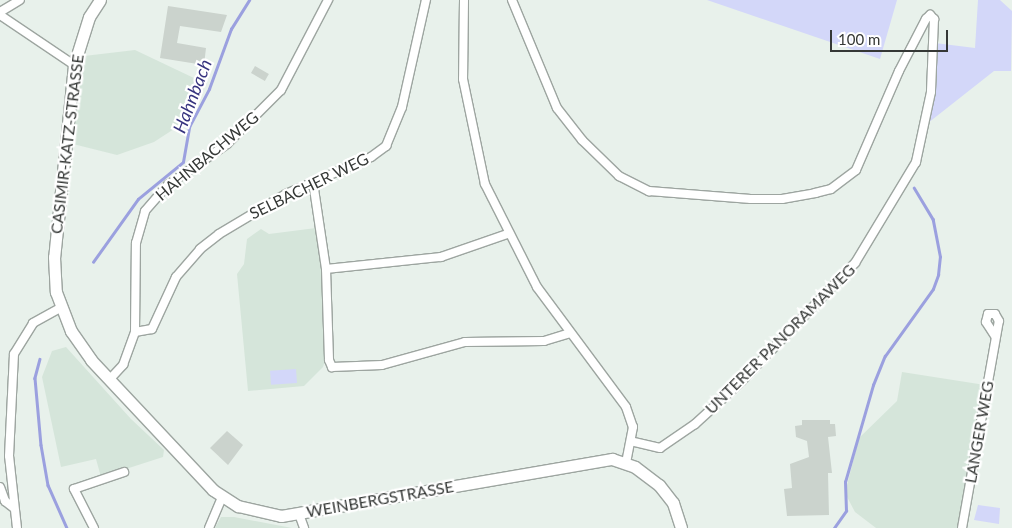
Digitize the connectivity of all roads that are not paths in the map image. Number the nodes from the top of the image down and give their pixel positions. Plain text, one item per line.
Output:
1 (20, 0) edge
2 (100, 0) edge
3 (328, 0) edge
4 (426, 0) edge
5 (464, 0) edge
6 (512, 0) edge
7 (0, 14) edge
8 (74, 65) junction
9 (312, 182) junction
10 (507, 234) junction
11 (53, 263) joint
12 (326, 270) junction
13 (60, 308) junction
14 (134, 332) junction
15 (570, 333) junction
16 (995, 336) dead end
17 (109, 380) junction
18 (634, 442) junction
19 (626, 462) junction
20 (124, 472) dead end
21 (0, 488) edge
22 (222, 498) junction
23 (14, 508) junction
24 (300, 514) junction
25 (17, 528) edge
26 (94, 528) edge
27 (209, 528) edge
28 (304, 528) edge
29 (681, 528) edge
30 (962, 528) edge

1 - 7 street
2 - 8 street, CASIMIR-KATZ-STRASSE
3 - 14 street, HAHNBACHWEG
4 - 9 street, SELBACHER WEG
5 - 10 street
6 - 18 street, UNTERER PANORAMAWEG
7 - 8 street
8 - 11 street, CASIMIR-KATZ-STRASSE
9 - 12 street
9 - 14 street, SELBACHER WEG
10 - 12 street
10 - 15 street
11 - 13 street, WEINBERGSTRASSE
12 - 15 street
13 - 17 street, WEINBERGSTRASSE
13 - 23 street
14 - 17 street, HAHNBACHWEG
15 - 18 street
16 - 30 street, LANGER WEG
17 - 22 street, WEINBERGSTRASSE
18 - 19 street
19 - 24 street, WEINBERGSTRASSE
19 - 29 street
20 - 26 street
21 - 23 street
22 - 24 street, WEINBERGSTRASSE
22 - 27 street
23 - 25 street
24 - 28 street

